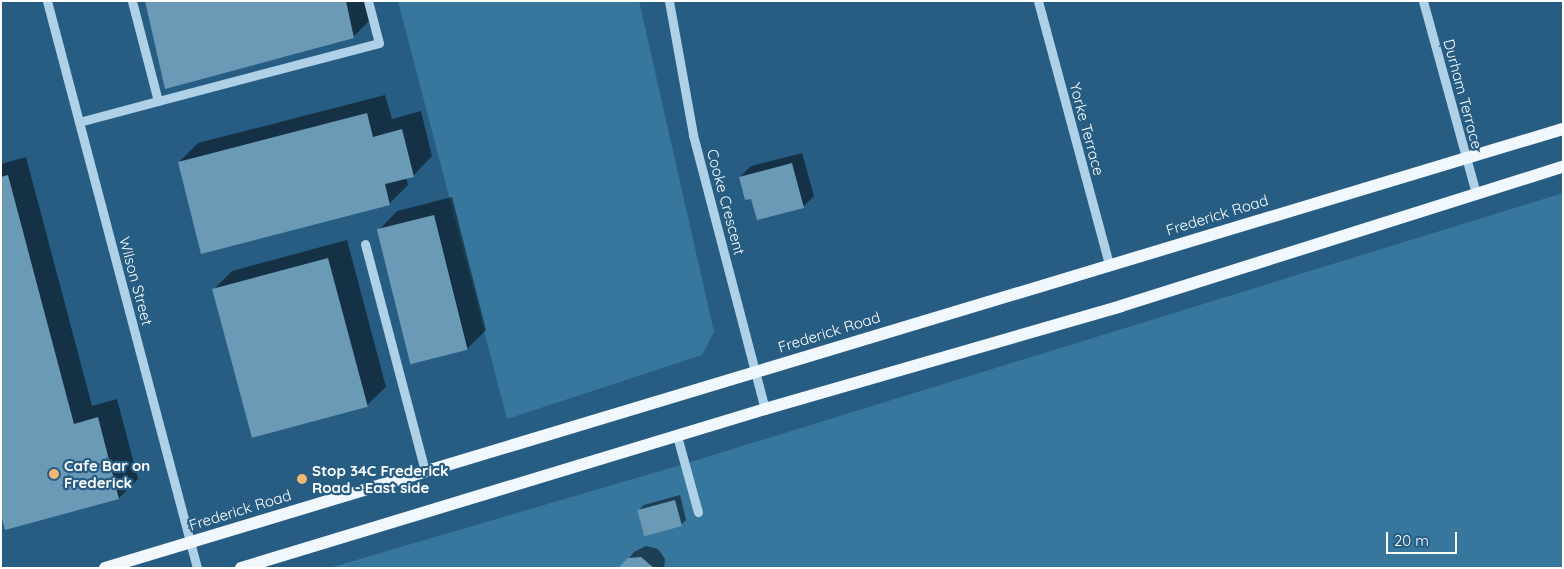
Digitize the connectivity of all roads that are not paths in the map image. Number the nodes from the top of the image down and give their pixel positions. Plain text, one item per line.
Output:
1 (47, 1) edge
2 (132, 1) edge
3 (368, 1) edge
4 (669, 1) edge
5 (1038, 1) edge
6 (1424, 1) edge
7 (158, 101) junction
8 (79, 122) junction
9 (1563, 129) edge
10 (1465, 156) junction
11 (1563, 167) edge
12 (1476, 193) junction
13 (365, 244) dead end
14 (1109, 264) junction
15 (756, 371) junction
16 (765, 409) junction
17 (677, 436) junction
18 (425, 471) junction
19 (698, 512) dead end
20 (190, 542) junction
21 (105, 568) edge
22 (198, 568) edge
23 (241, 568) edge

1 - 8 street, Wilson Street
2 - 7 street
3 - 7 street
4 - 15 street, Cooke Crescent
5 - 14 street, Yorke Terrace
6 - 10 street, Durham Terrace
7 - 8 street
8 - 20 street, Wilson Street
9 - 10 main road, Frederick Road
10 - 12 street, Durham Terrace
10 - 14 main road, Frederick Road
11 - 12 main road
12 - 16 main road
13 - 18 street
14 - 15 main road, Frederick Road
15 - 16 street, Cooke Crescent
15 - 18 main road, Frederick Road
16 - 17 main road
17 - 19 street
17 - 23 main road
18 - 20 main road, Frederick Road
20 - 21 main road, Frederick Road
20 - 22 street, Wilson Street

